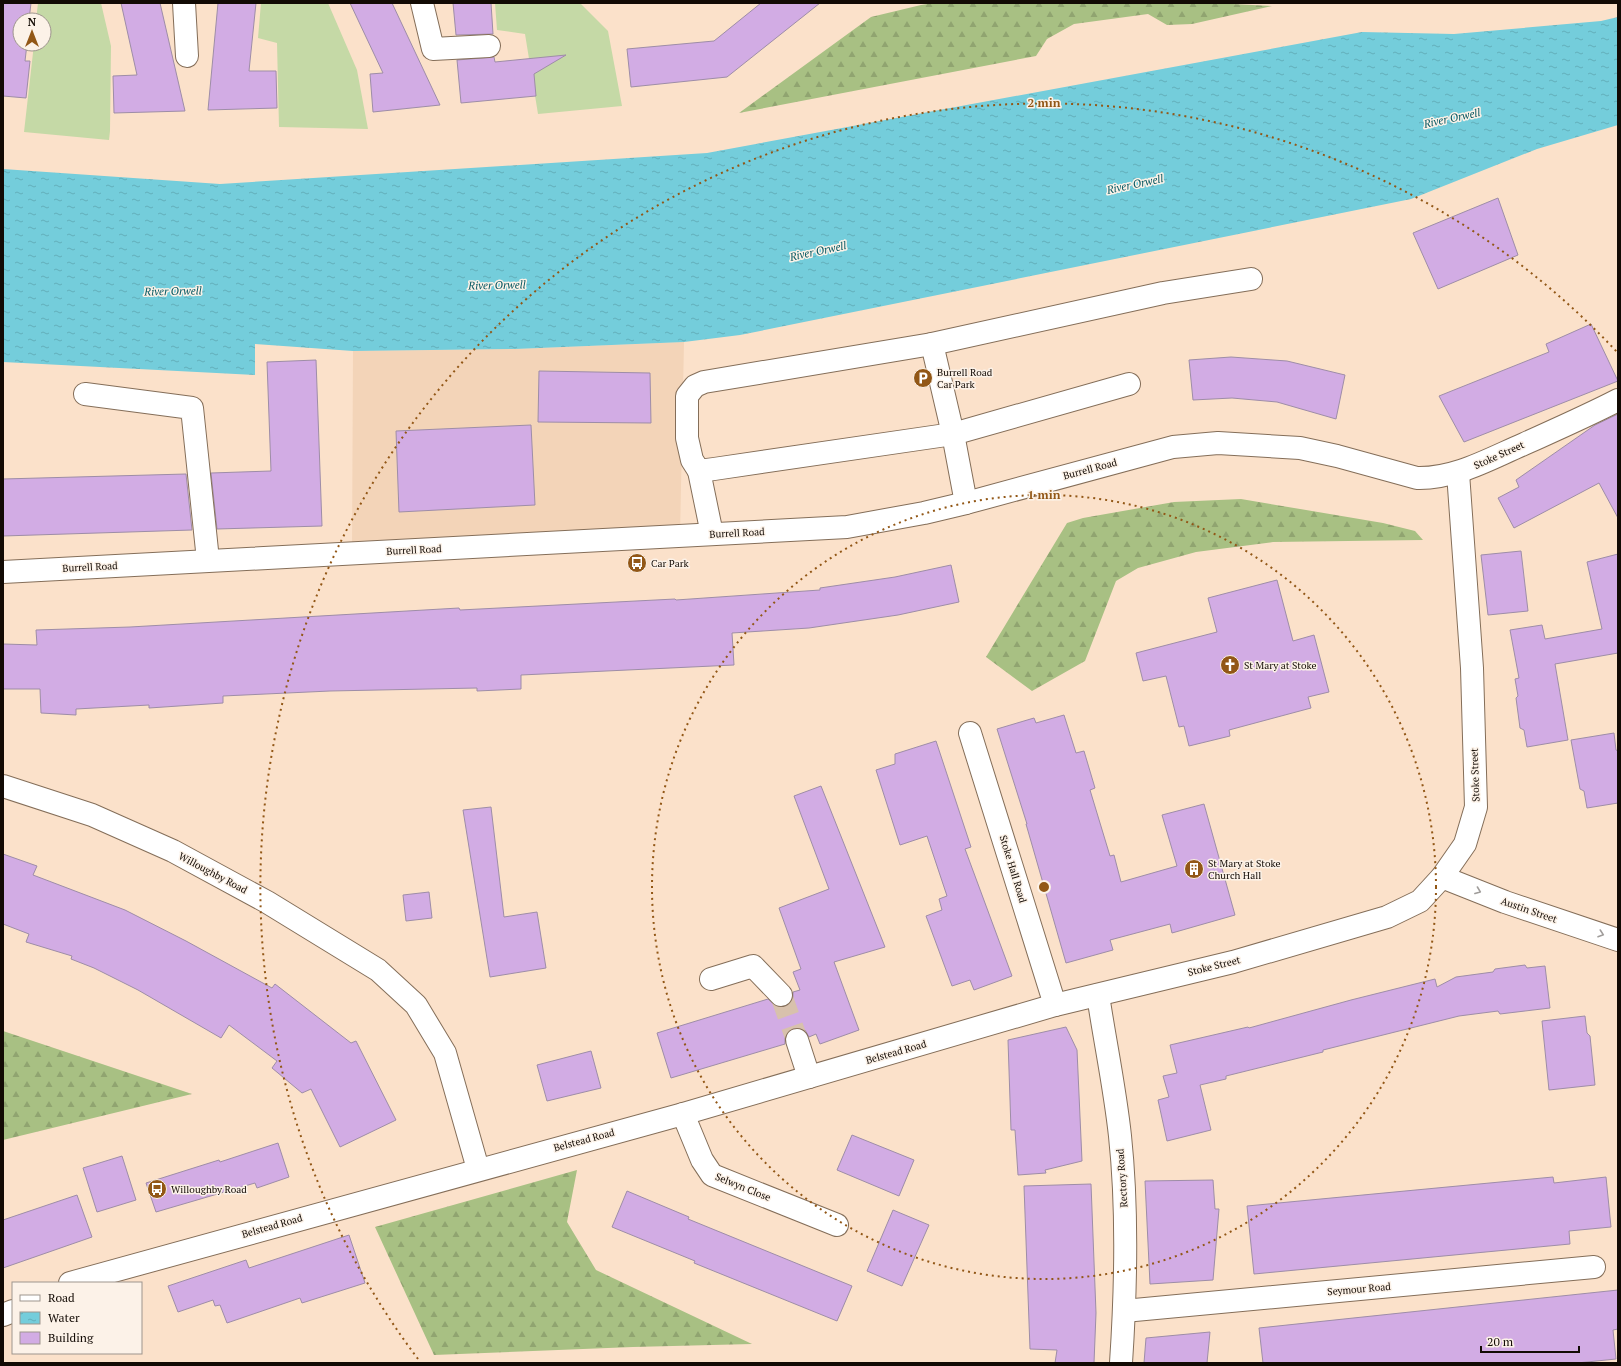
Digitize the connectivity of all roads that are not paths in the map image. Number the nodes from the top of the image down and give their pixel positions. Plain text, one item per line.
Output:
1 (184, 3) edge
2 (422, 3) edge
3 (489, 46) dead end
4 (187, 56) dead end
5 (1251, 279) dead end
6 (932, 344) junction
7 (1129, 384) dead end
8 (84, 394) dead end
9 (1618, 400) edge
10 (953, 434) junction
11 (699, 471) junction
12 (1458, 473) junction
13 (966, 503) junction
14 (712, 534) junction
15 (208, 560) junction
16 (3, 572) edge
17 (970, 733) dead end
18 (3, 786) edge
19 (1442, 877) junction
20 (1618, 940) edge
21 (711, 979) dead end
22 (781, 995) tunnel mouth
23 (1098, 995) junction
24 (1055, 1005) junction
25 (797, 1040) tunnel mouth
26 (809, 1077) junction
27 (683, 1114) junction
28 (478, 1169) junction
29 (837, 1225) dead end
30 (1594, 1267) dead end
31 (74, 1282) edge
32 (1124, 1311) junction
33 (12, 1312) edge
34 (3, 1316) edge
35 (1120, 1363) edge

1 - 4 street
2 - 3 street
5 - 6 street
6 - 10 street
6 - 11 street
7 - 10 street
8 - 15 street
9 - 12 street, Stoke Street
10 - 11 street
10 - 13 street
11 - 14 street
12 - 13 street, Burrell Road
12 - 19 street, Stoke Street
13 - 14 street, Burrell Road
14 - 15 street, Burrell Road
15 - 16 street, Burrell Road
17 - 24 street, Stoke Hall Road
18 - 28 street, Willoughby Road
19 -> 20 street, Austin Street
19 - 23 street, Stoke Street
21 - 22 street
23 - 24 street, Belstead Road
23 - 32 street, Rectory Road
24 - 26 street, Belstead Road
25 - 26 street
26 - 27 street, Belstead Road
27 - 28 street, Belstead Road
27 - 29 street, Selwyn Close
28 - 31 street, Belstead Road
30 - 32 street, Seymour Road
32 - 35 street, Rectory Road
33 - 34 street

